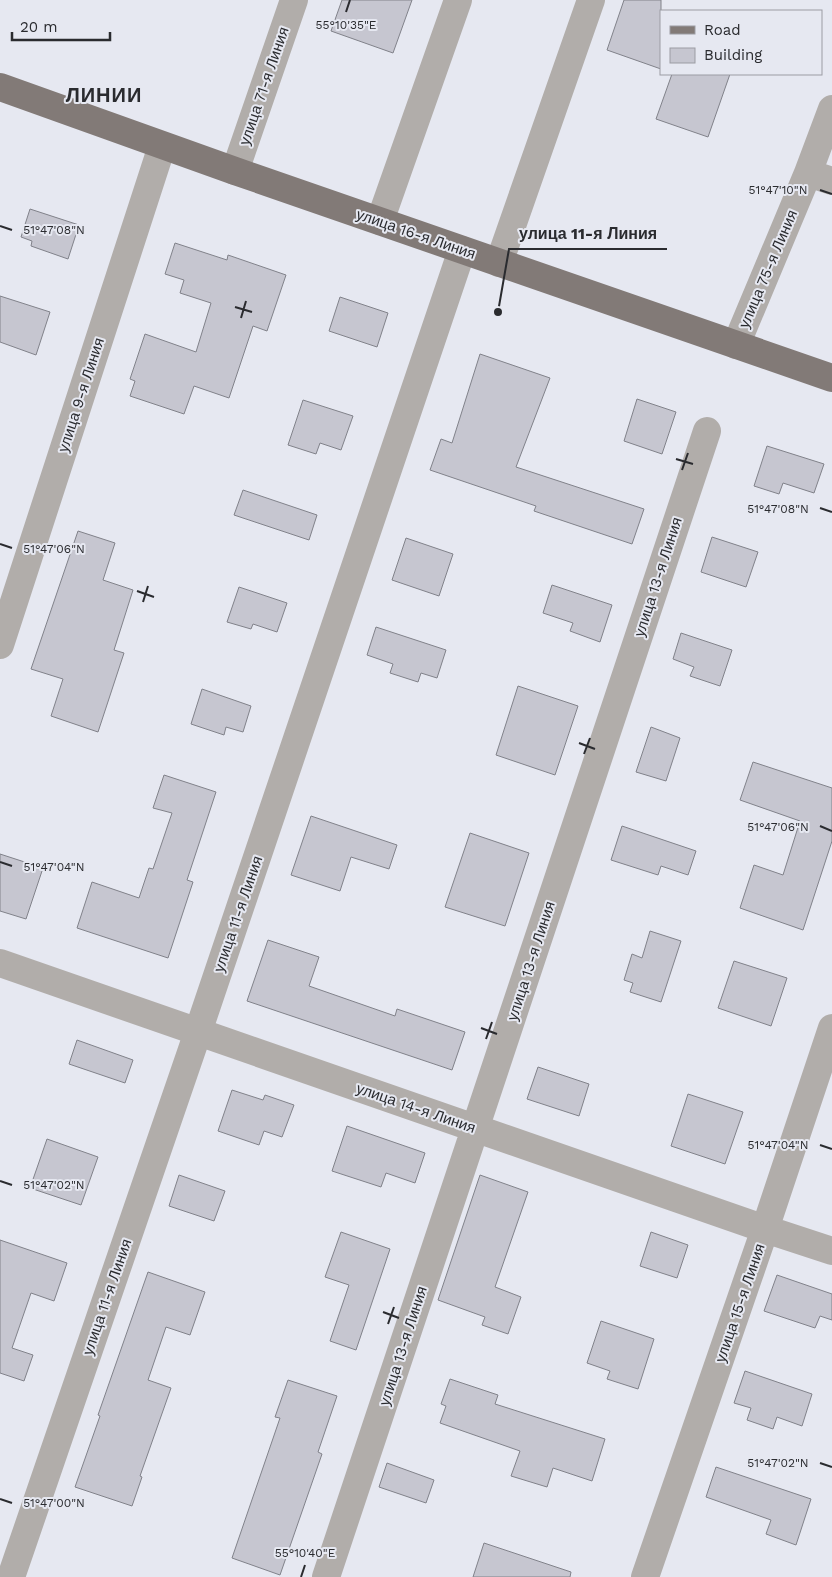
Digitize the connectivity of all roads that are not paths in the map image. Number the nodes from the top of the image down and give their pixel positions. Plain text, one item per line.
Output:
1 (294, 0) edge
2 (458, 0) edge
3 (590, 0) edge
4 (0, 87) edge
5 (832, 109) edge
6 (162, 146) junction
7 (235, 171) junction
8 (820, 177) edge
9 (380, 221) junction
10 (462, 250) junction
11 (499, 262) junction
12 (736, 345) junction
13 (832, 378) edge
14 (707, 431) dead end
15 (0, 645) edge
16 (0, 963) edge
17 (832, 1028) edge
18 (198, 1032) junction
19 (475, 1128) junction
20 (765, 1229) junction
21 (832, 1251) edge
22 (11, 1577) edge
23 (326, 1577) edge
24 (645, 1577) edge

1 - 7 street, улица 71-я Линия
2 - 9 street
3 - 11 street
4 - 6 main road, улица 16-я Линия
5 - 8 street, улица 75-я Линия
6 - 7 main road, улица 16-я Линия
6 - 15 street, улица 9-я Линия
7 - 9 main road, улица 16-я Линия
8 - 12 street, улица 75-я Линия
9 - 10 main road, улица 16-я Линия
10 - 11 main road, улица 16-я Линия
10 - 18 street, улица 11-я Линия
11 - 12 main road, улица 16-я Линия
12 - 13 main road, улица 16-я Линия
14 - 19 street, улица 13-я Линия
16 - 18 street, улица 14-я Линия
17 - 20 street, улица 15-я Линия
18 - 19 street, улица 14-я Линия
18 - 22 street, улица 11-я Линия
19 - 20 street, улица 14-я Линия
19 - 23 street, улица 13-я Линия
20 - 21 street, улица 14-я Линия
20 - 24 street, улица 15-я Линия

